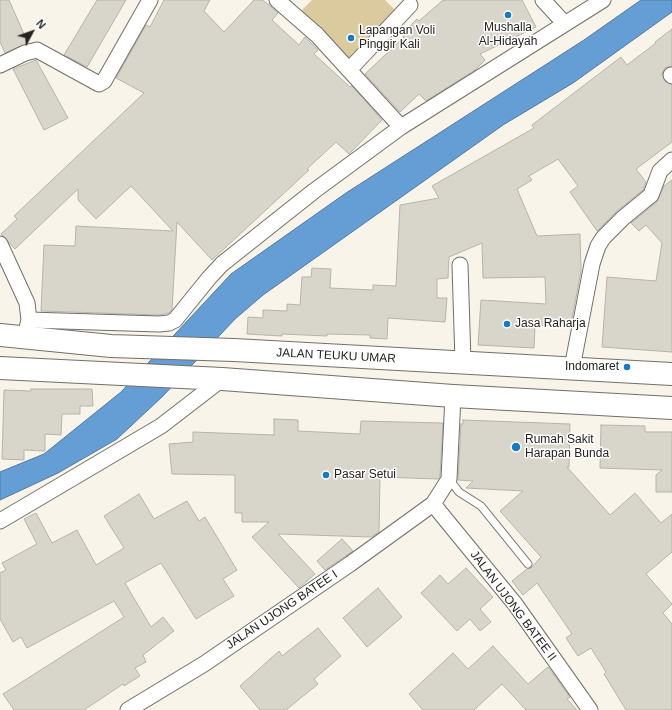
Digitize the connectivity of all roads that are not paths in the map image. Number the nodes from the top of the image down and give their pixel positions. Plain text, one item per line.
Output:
1 (150, 0) edge
2 (277, 0) edge
3 (543, 0) edge
4 (603, 0) edge
5 (410, 6) dead end
6 (565, 24) junction
7 (0, 65) edge
8 (349, 70) junction
9 (401, 126) junction
10 (672, 160) edge
11 (0, 244) edge
12 (460, 265) dead end
13 (27, 328) junction
14 (0, 335) edge
15 (261, 352) junction
16 (463, 362) junction
17 (0, 368) edge
18 (572, 368) junction
19 (672, 374) edge
20 (215, 379) junction
21 (260, 382) junction
22 (453, 396) junction
23 (672, 408) edge
24 (449, 479) junction
25 (433, 504) junction
26 (0, 521) edge
27 (528, 564) dead end
28 (128, 710) edge
29 (590, 710) edge

1 - 7 street
2 - 8 street
3 - 6 street
4 - 6 street
5 - 8 street
6 - 9 street
8 - 9 street
9 - 13 street
10 - 18 street
11 - 13 street
12 - 16 street
13 - 14 highway, JALAN TEUKU UMAR
13 - 15 highway, JALAN TEUKU UMAR
15 - 16 highway, JALAN TEUKU UMAR
15 - 21 highway
16 - 18 highway, JALAN TEUKU UMAR
17 - 20 highway
18 - 19 highway, JALAN TEUKU UMAR
20 - 21 highway
20 - 26 street
21 - 22 highway
22 - 23 highway
22 - 24 street
24 - 25 street
24 - 27 lane
25 - 28 street, JALAN UJONG BATEE I
25 - 29 street, JALAN UJONG BATEE II

